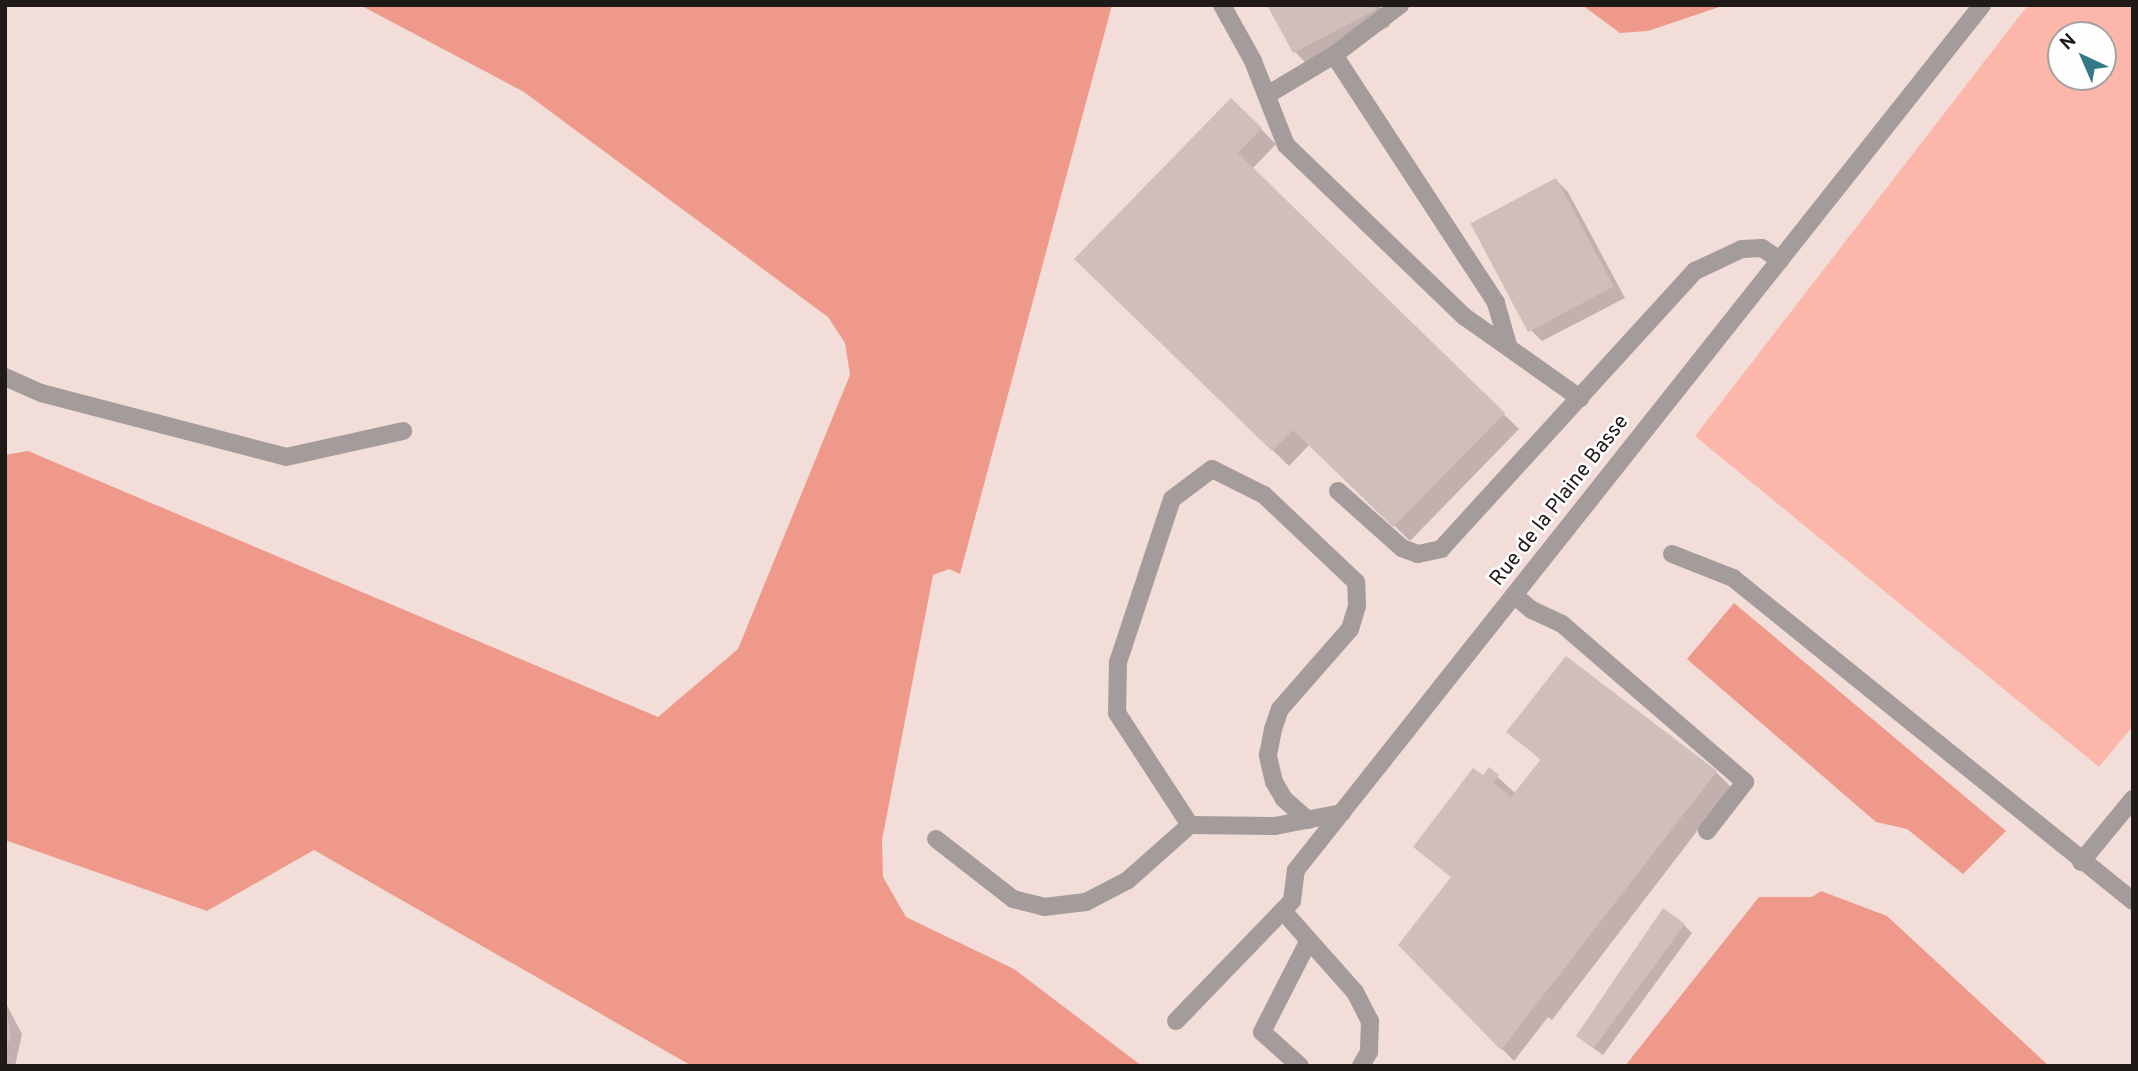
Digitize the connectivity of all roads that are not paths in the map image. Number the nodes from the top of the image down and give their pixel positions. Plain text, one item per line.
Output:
1 (1222, 5) edge
2 (1400, 5) edge
3 (1982, 5) edge
4 (1334, 55) junction
5 (1267, 94) junction
6 (1780, 260) junction
7 (1508, 345) junction
8 (5, 377) edge
9 (1580, 398) junction
10 (403, 431) dead end
11 (1338, 491) dead end
12 (1672, 554) dead end
13 (1514, 595) junction
14 (2133, 799) edge
15 (1342, 813) junction
16 (1308, 820) junction
17 (1190, 825) junction
18 (1707, 831) dead end
19 (936, 839) dead end
20 (2081, 862) junction
21 (2133, 901) edge
22 (1283, 911) junction
23 (1309, 940) junction
24 (1176, 1021) dead end
25 (1300, 1066) edge
26 (1361, 1066) edge

1 - 5 street
2 - 4 street
3 - 6 street, Rue de la Plaine Basse
4 - 5 street
4 - 7 street
5 - 7 street
6 - 9 street
6 - 13 street, Rue de la Plaine Basse
7 - 9 street
8 - 10 street
9 - 11 street
12 - 20 street
13 - 15 street, Rue de la Plaine Basse
13 - 18 street
14 - 20 street
15 - 16 street
15 - 22 street, Rue de la Plaine Basse
16 - 17 street
16 - 17 street
17 - 19 street
20 - 21 street
22 - 23 street
22 - 24 street, Rue de la Plaine Basse
23 - 25 street
23 - 26 street

